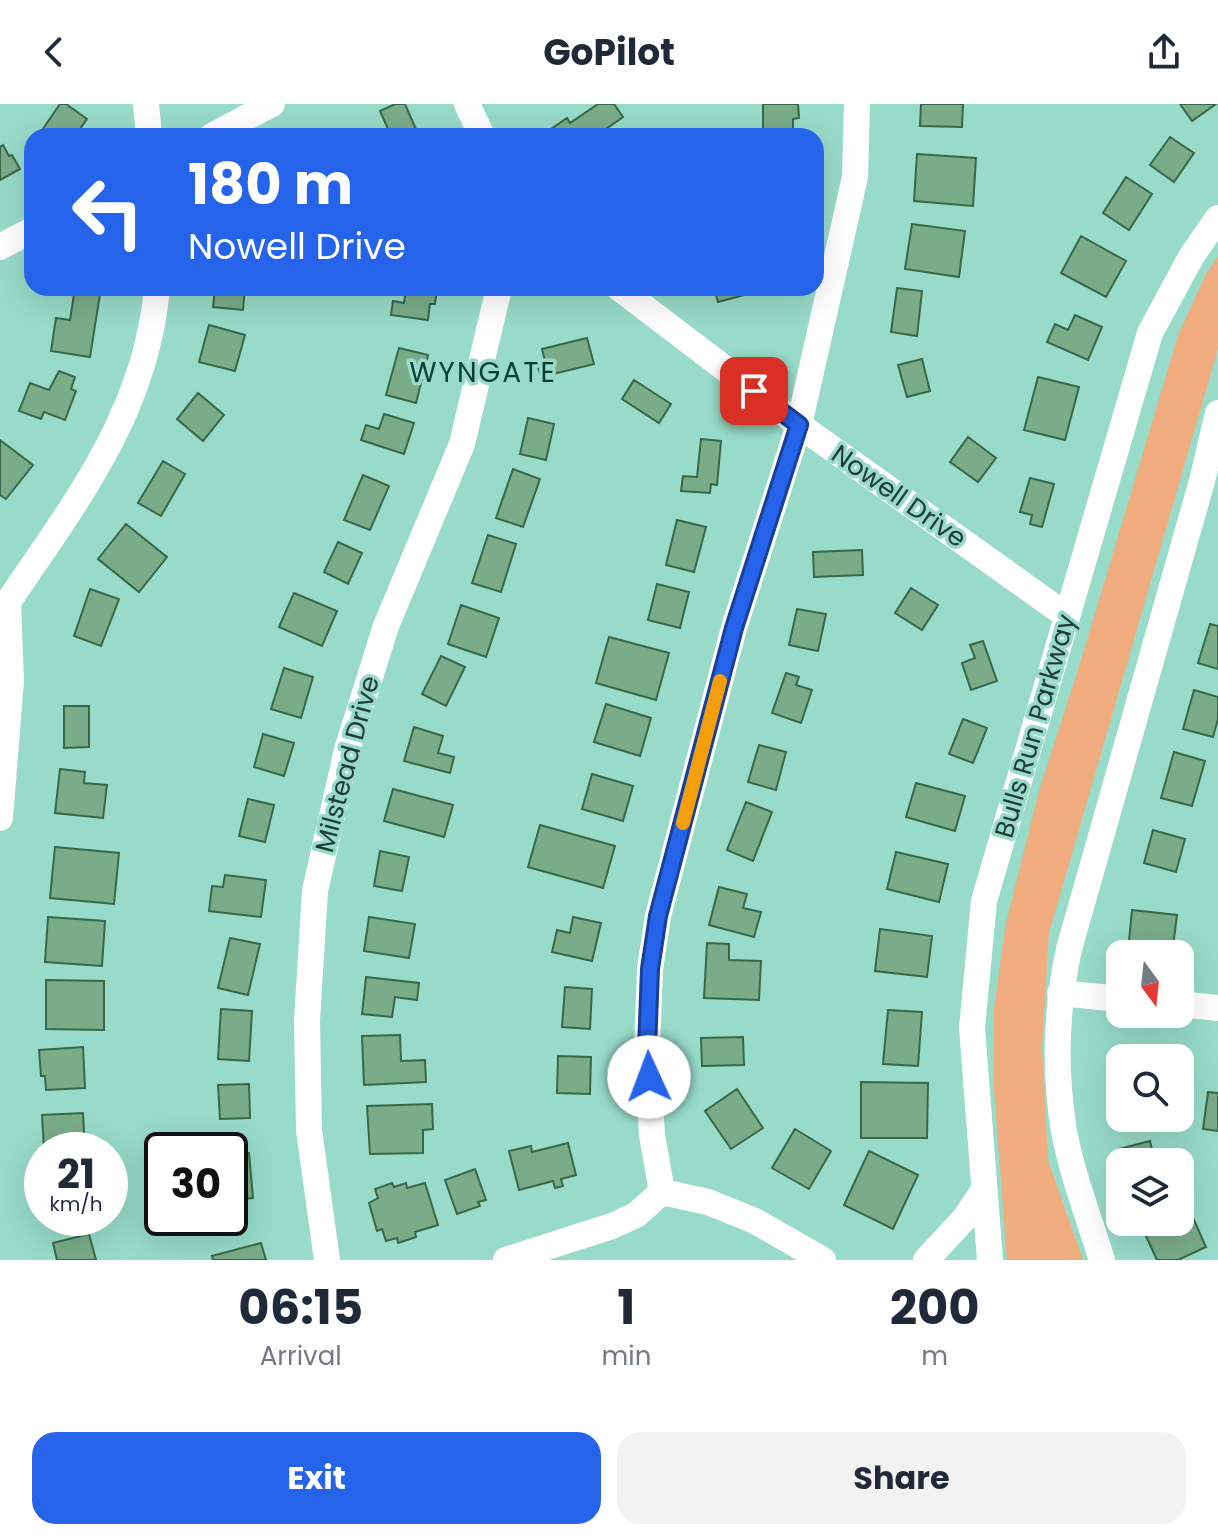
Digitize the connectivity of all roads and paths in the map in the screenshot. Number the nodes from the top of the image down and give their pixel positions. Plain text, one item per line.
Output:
1 (146, 104) edge
2 (272, 104) edge
3 (467, 104) edge
4 (857, 104) edge
5 (148, 128) edge
6 (227, 128) edge
7 (478, 128) edge
8 (1218, 218) edge
9 (24, 234) edge
10 (0, 247) edge
11 (155, 296) edge
12 (497, 296) edge
13 (630, 296) edge
14 (1218, 413) edge
15 (799, 425) junction
16 (4, 604) edge
17 (1067, 616) junction
18 (0, 818) edge
19 (1060, 993) junction
20 (1106, 998) edge
21 (1194, 1005) edge
22 (1218, 1008) edge
23 (983, 1191) junction
24 (662, 1192) junction
25 (327, 1260) edge
26 (506, 1260) edge
27 (823, 1260) edge
28 (926, 1260) edge
29 (990, 1260) edge
30 (1102, 1260) edge

1 - 5 street
2 - 6 street
3 - 7 street
4 - 15 street
8 - 17 street, Bulls Run Parkway
9 - 10 street
11 - 16 street
12 - 25 street, Milstead Drive
13 - 15 street, Nowell Drive
14 - 19 street
15 - 17 street, Nowell Drive
15 - 24 street
16 - 18 street
17 - 23 street, Bulls Run Parkway
19 - 20 street
19 - 30 street
21 - 22 street
23 - 28 street
23 - 29 street, Bulls Run Parkway
24 - 26 street
24 - 27 street

